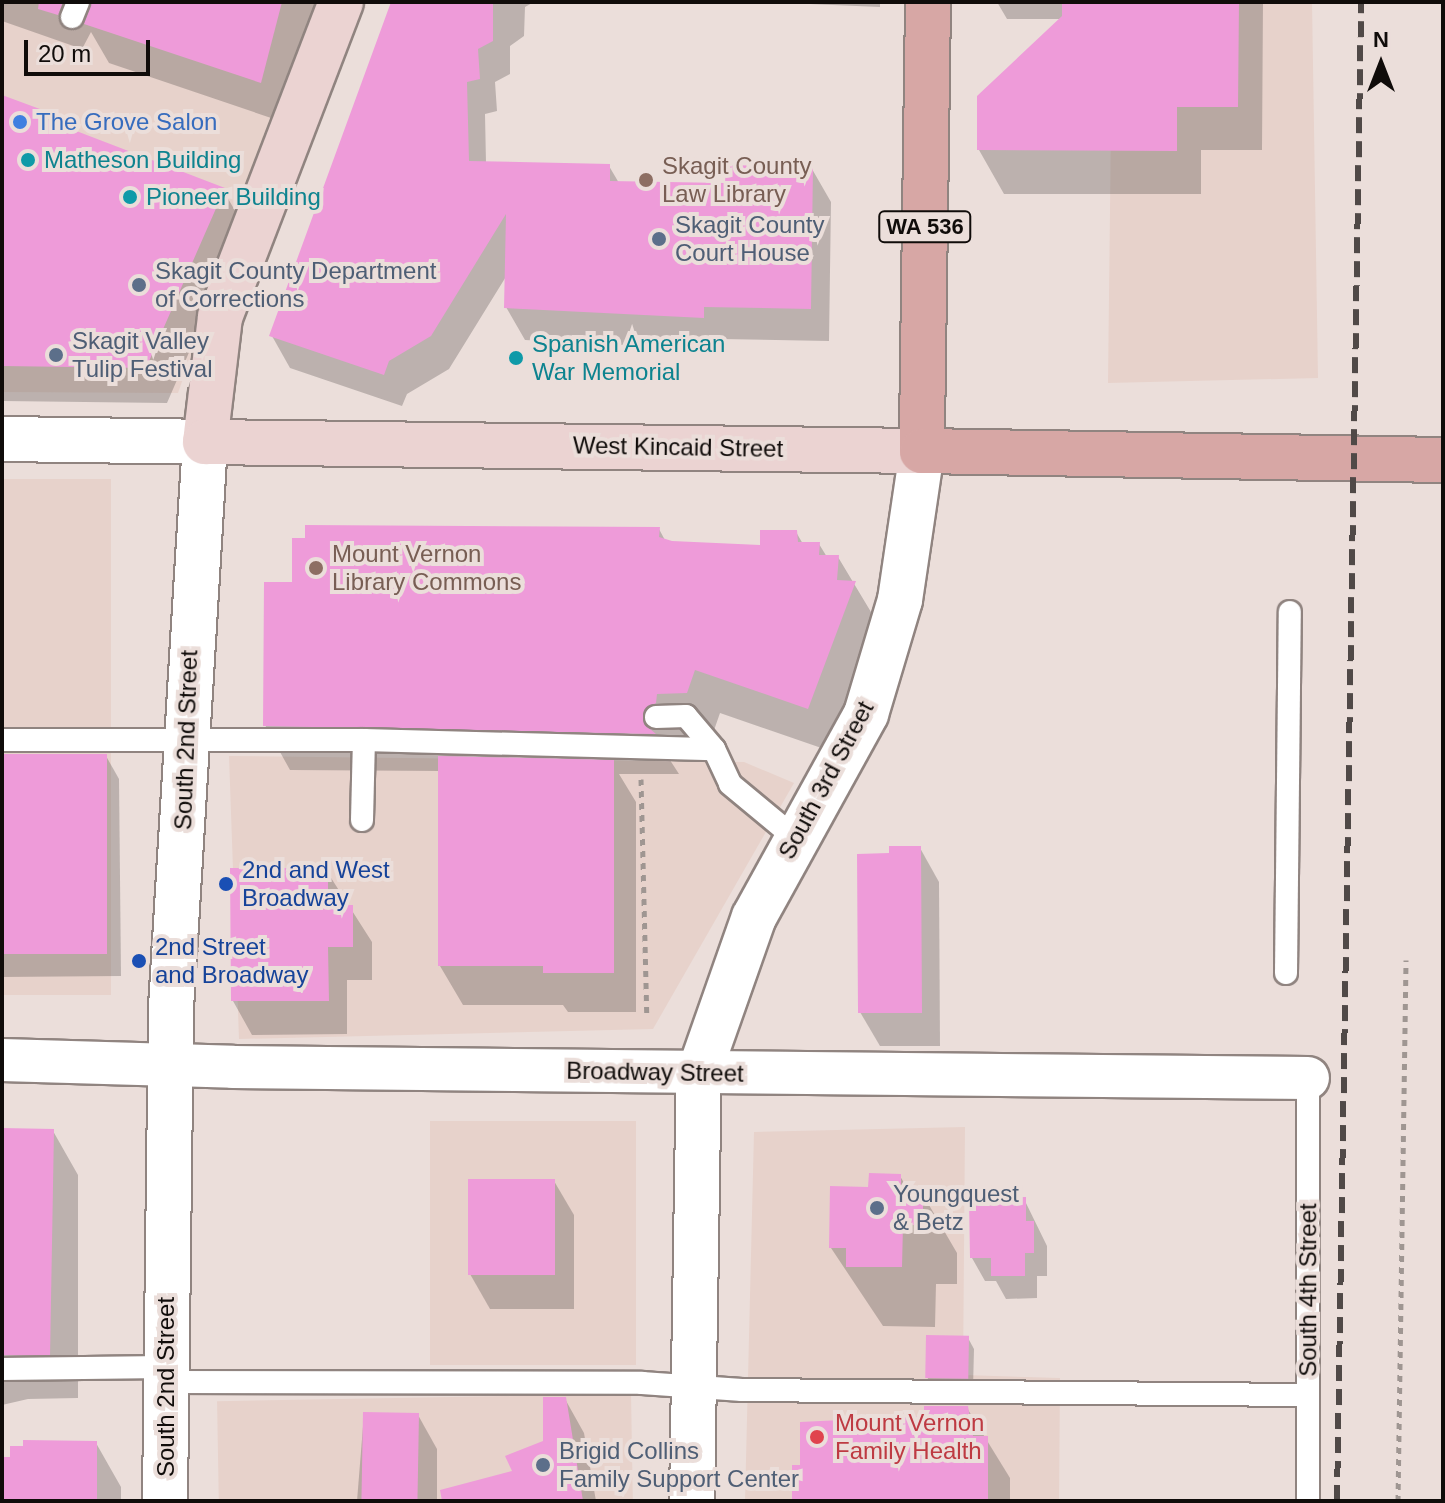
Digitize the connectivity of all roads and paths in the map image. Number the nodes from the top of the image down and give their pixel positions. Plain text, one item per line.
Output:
1 (341, 2) edge
2 (928, 2) edge
3 (2, 439) edge
4 (205, 442) junction
5 (922, 451) junction
6 (1443, 460) edge
7 (1290, 612) dead end
8 (656, 717) dead end
9 (2, 740) edge
10 (364, 740) junction
11 (188, 741) junction
12 (714, 749) junction
13 (641, 776) dead end
14 (362, 820) dead end
15 (795, 838) junction
16 (1406, 960) dead end
17 (1286, 973) dead end
18 (647, 1018) dead end
19 (2, 1060) edge
20 (169, 1064) junction
21 (699, 1073) junction
22 (1308, 1078) joint
23 (2, 1369) edge
24 (166, 1375) junction
25 (695, 1386) junction
26 (1308, 1395) junction
27 (165, 1501) edge
28 (692, 1501) edge
29 (1308, 1501) edge
30 (1398, 1501) edge

1 - 4 main road, South 2nd Street
2 - 5 main road, South 3rd Street / WA 536
3 - 4 street, West Kincaid Street
4 - 5 main road, West Kincaid Street
4 - 11 street, South 2nd Street
5 - 6 main road, West Kincaid Street
5 - 15 street, South 3rd Street
7 - 17 lane
8 - 12 lane
9 - 11 lane
10 - 11 lane
10 - 12 lane
10 - 14 lane
11 - 20 street, South 2nd Street
12 - 15 lane
13 - 18 path
15 - 21 street, South 3rd Street
16 - 30 path
19 - 20 street, Broadway Street
20 - 21 street, Broadway Street
20 - 24 street, South 2nd Street
21 - 22 street, Broadway Street
21 - 25 street, South 3rd Street
22 - 26 lane, South 4th Street
23 - 24 lane
24 - 25 lane
24 - 27 street, South 2nd Street
25 - 26 lane
25 - 28 street, South 3rd Street
26 - 29 lane, South 4th Street

